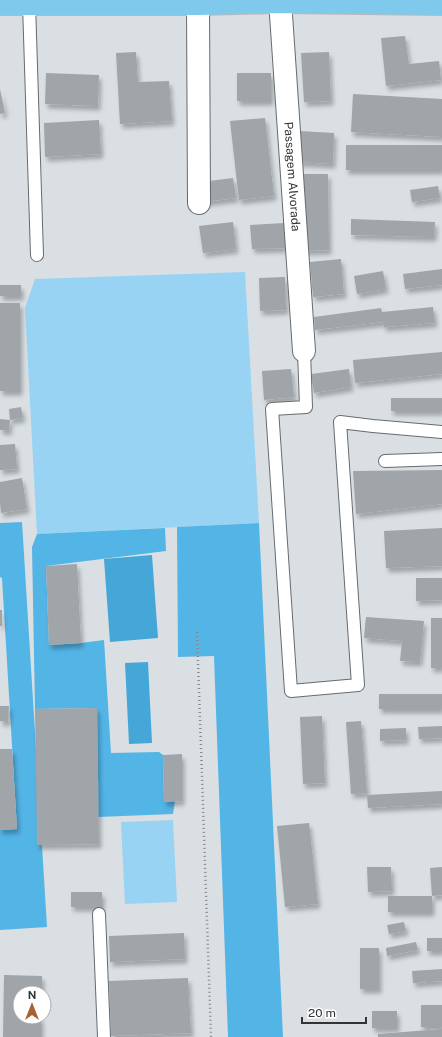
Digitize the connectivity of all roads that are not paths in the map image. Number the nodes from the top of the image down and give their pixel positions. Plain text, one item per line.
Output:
1 (280, 1) edge
2 (0, 4) edge
3 (28, 4) junction
4 (198, 4) junction
5 (442, 4) edge
6 (199, 203) dead end
7 (37, 255) dead end
8 (304, 351) joint
9 (442, 432) edge
10 (442, 459) edge
11 (385, 461) dead end
12 (99, 914) dead end
13 (104, 1037) edge

1 - 4 main road
1 - 5 main road
1 - 8 street, Passagem Alvorada
2 - 3 main road
3 - 4 main road
3 - 7 lane
4 - 6 street
8 - 9 lane
10 - 11 lane
12 - 13 lane

